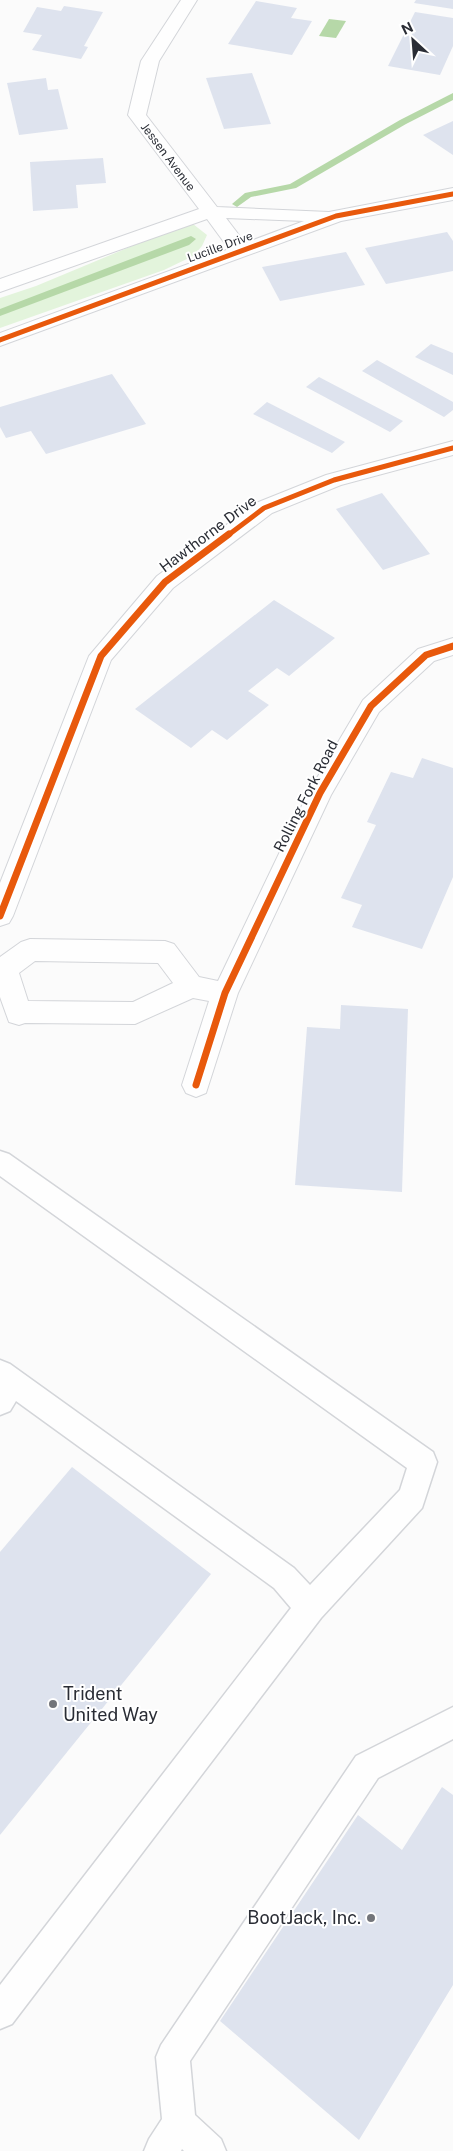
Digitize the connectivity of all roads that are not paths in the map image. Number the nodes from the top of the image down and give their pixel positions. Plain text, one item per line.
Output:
1 (189, 0) edge
2 (453, 194) edge
3 (210, 212) junction
4 (336, 216) junction
5 (241, 252) junction
6 (0, 286) edge
7 (0, 340) edge
8 (453, 448) edge
9 (453, 646) edge
10 (0, 916) edge
11 (2, 969) edge
12 (191, 987) junction
13 (225, 994) junction
14 (196, 1084) dead end
15 (0, 1162) edge
16 (4, 1386) edge
17 (310, 1607) junction
18 (453, 1722) edge
19 (0, 2012) edge
20 (179, 2123) junction
21 (161, 2151) edge
22 (209, 2151) edge

1 - 3 street, Jessen Avenue
2 - 4 street, Lucille Drive
3 - 4 street, Lucille Drive
3 - 5 street, Jessen Avenue
3 - 6 street, Lucille Drive
4 - 5 street, Lucille Drive
5 - 7 street, Lucille Drive
8 - 10 street, Hawthorne Drive
9 - 13 street, Rolling Fork Road
11 - 12 street
11 - 12 street
12 - 13 street
13 - 14 street, Rolling Fork Road
15 - 17 lane
16 - 17 lane
17 - 19 lane
18 - 20 lane
20 - 21 lane
20 - 22 lane

